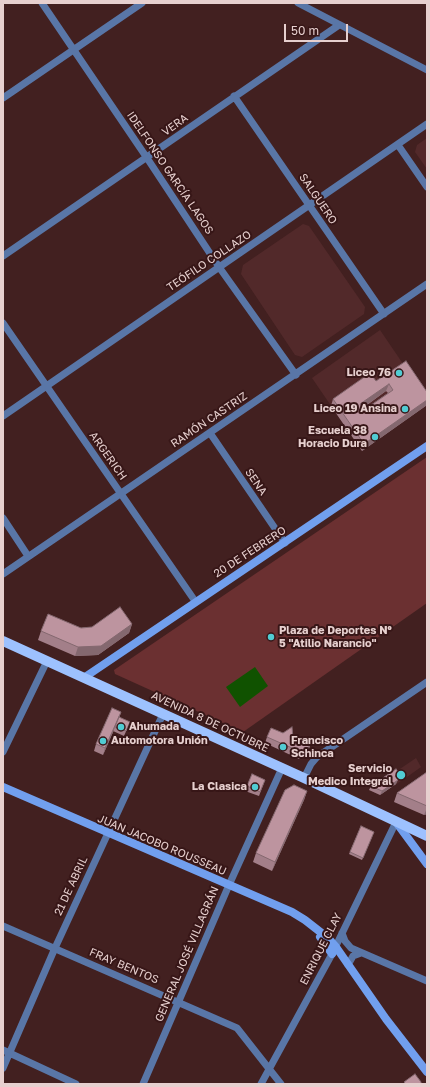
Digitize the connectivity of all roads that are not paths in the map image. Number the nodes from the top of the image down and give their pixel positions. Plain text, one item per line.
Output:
1 (42, 3) edge
2 (142, 3) edge
3 (298, 3) edge
4 (339, 25) junction
5 (73, 49) junction
6 (427, 70) edge
7 (234, 96) junction
8 (3, 98) edge
9 (427, 124) edge
10 (398, 145) junction
11 (147, 158) junction
12 (427, 187) edge
13 (309, 206) junction
14 (3, 256) edge
15 (219, 267) junction
16 (427, 284) edge
17 (384, 314) junction
18 (3, 323) edge
19 (296, 375) junction
20 (46, 386) junction
21 (3, 416) edge
22 (210, 433) junction
23 (427, 446) edge
24 (121, 494) junction
25 (3, 518) edge
26 (285, 543) junction
27 (28, 556) junction
28 (3, 574) edge
29 (195, 601) junction
30 (3, 641) edge
31 (46, 661) junction
32 (84, 677) junction
33 (427, 682) edge
34 (163, 714) junction
35 (3, 752) edge
36 (282, 768) junction
37 (304, 778) junction
38 (3, 787) edge
39 (396, 822) junction
40 (108, 833) junction
41 (427, 836) edge
42 (427, 864) edge
43 (229, 885) junction
44 (3, 926) edge
45 (342, 933) junction
46 (55, 948) junction
47 (334, 950) junction
48 (361, 953) junction
49 (348, 965) junction
50 (427, 981) edge
51 (179, 1002) junction
52 (6, 1052) edge
53 (3, 1068) edge
54 (269, 1068) junction
55 (427, 1072) edge
56 (76, 1084) edge
57 (142, 1084) edge
58 (261, 1084) edge
59 (281, 1084) edge

1 - 5 street, IDELFONSO GARCÍA LAGOS
2 - 5 street
3 - 4 street
4 - 6 street
4 - 7 street, VERA
5 - 8 street
5 - 11 street, IDELFONSO GARCÍA LAGOS
7 - 11 street, VERA
7 - 13 street, SALGUERO
9 - 10 street, TEÓFILO COLLAZO
10 - 12 street
10 - 13 street, TEÓFILO COLLAZO
11 - 14 street, VERA
11 - 15 street, IDELFONSO GARCÍA LAGOS
13 - 15 street, TEÓFILO COLLAZO
13 - 17 street, SALGUERO
15 - 19 street, IDELFONSO GARCÍA LAGOS
15 - 20 street, TEÓFILO COLLAZO
16 - 17 street, RAMÓN CASTRIZ
17 - 19 street, RAMÓN CASTRIZ
18 - 20 street, ARGERICH
19 - 22 street, RAMÓN CASTRIZ
20 - 21 street, TEÓFILO COLLAZO
20 - 24 street, ARGERICH
22 - 24 street, RAMÓN CASTRIZ
22 - 26 street, SENA
23 - 26 street, 20 DE FEBRERO
24 - 27 street, RAMÓN CASTRIZ
24 - 29 street, ARGERICH
25 - 27 street
26 - 29 street, 20 DE FEBRERO
27 - 28 street, RAMÓN CASTRIZ
29 - 32 street, 20 DE FEBRERO
30 - 31 main road, AVENIDA 8 DE OCTUBRE
31 - 32 main road, AVENIDA 8 DE OCTUBRE
31 - 35 street
32 - 34 main road, AVENIDA 8 DE OCTUBRE
33 - 37 street
34 - 36 main road, AVENIDA 8 DE OCTUBRE
34 - 40 street, 21 DE ABRIL
36 - 37 main road, AVENIDA 8 DE OCTUBRE
36 - 43 street, GENERAL JOSÉ VILLAGRÁN
37 - 39 main road, AVENIDA 8 DE OCTUBRE
38 - 40 street, JUAN JACOBO ROUSSEAU
39 - 41 main road, AVENIDA 8 DE OCTUBRE
39 - 42 street
39 - 45 street, ENRIQUE CLAY
40 - 43 street, JUAN JACOBO ROUSSEAU
40 - 46 street, 21 DE ABRIL
43 - 47 street, JUAN JACOBO ROUSSEAU
43 - 51 street, GENERAL JOSÉ VILLAGRÁN
44 - 46 street, FRAY BENTOS
45 - 47 street, ENRIQUE CLAY
45 - 48 street
46 - 51 street, FRAY BENTOS
46 - 52 street, 21 DE ABRIL
47 - 49 street, JUAN JACOBO ROUSSEAU
47 - 54 street, ENRIQUE CLAY
48 - 49 street
48 - 50 street
49 - 55 street, JUAN JACOBO ROUSSEAU
51 - 54 street, FRAY BENTOS
51 - 57 street, GENERAL JOSÉ VILLAGRÁN
52 - 53 street, 21 DE ABRIL
52 - 56 street
54 - 58 street, ENRIQUE CLAY
54 - 59 street, FRAY BENTOS

